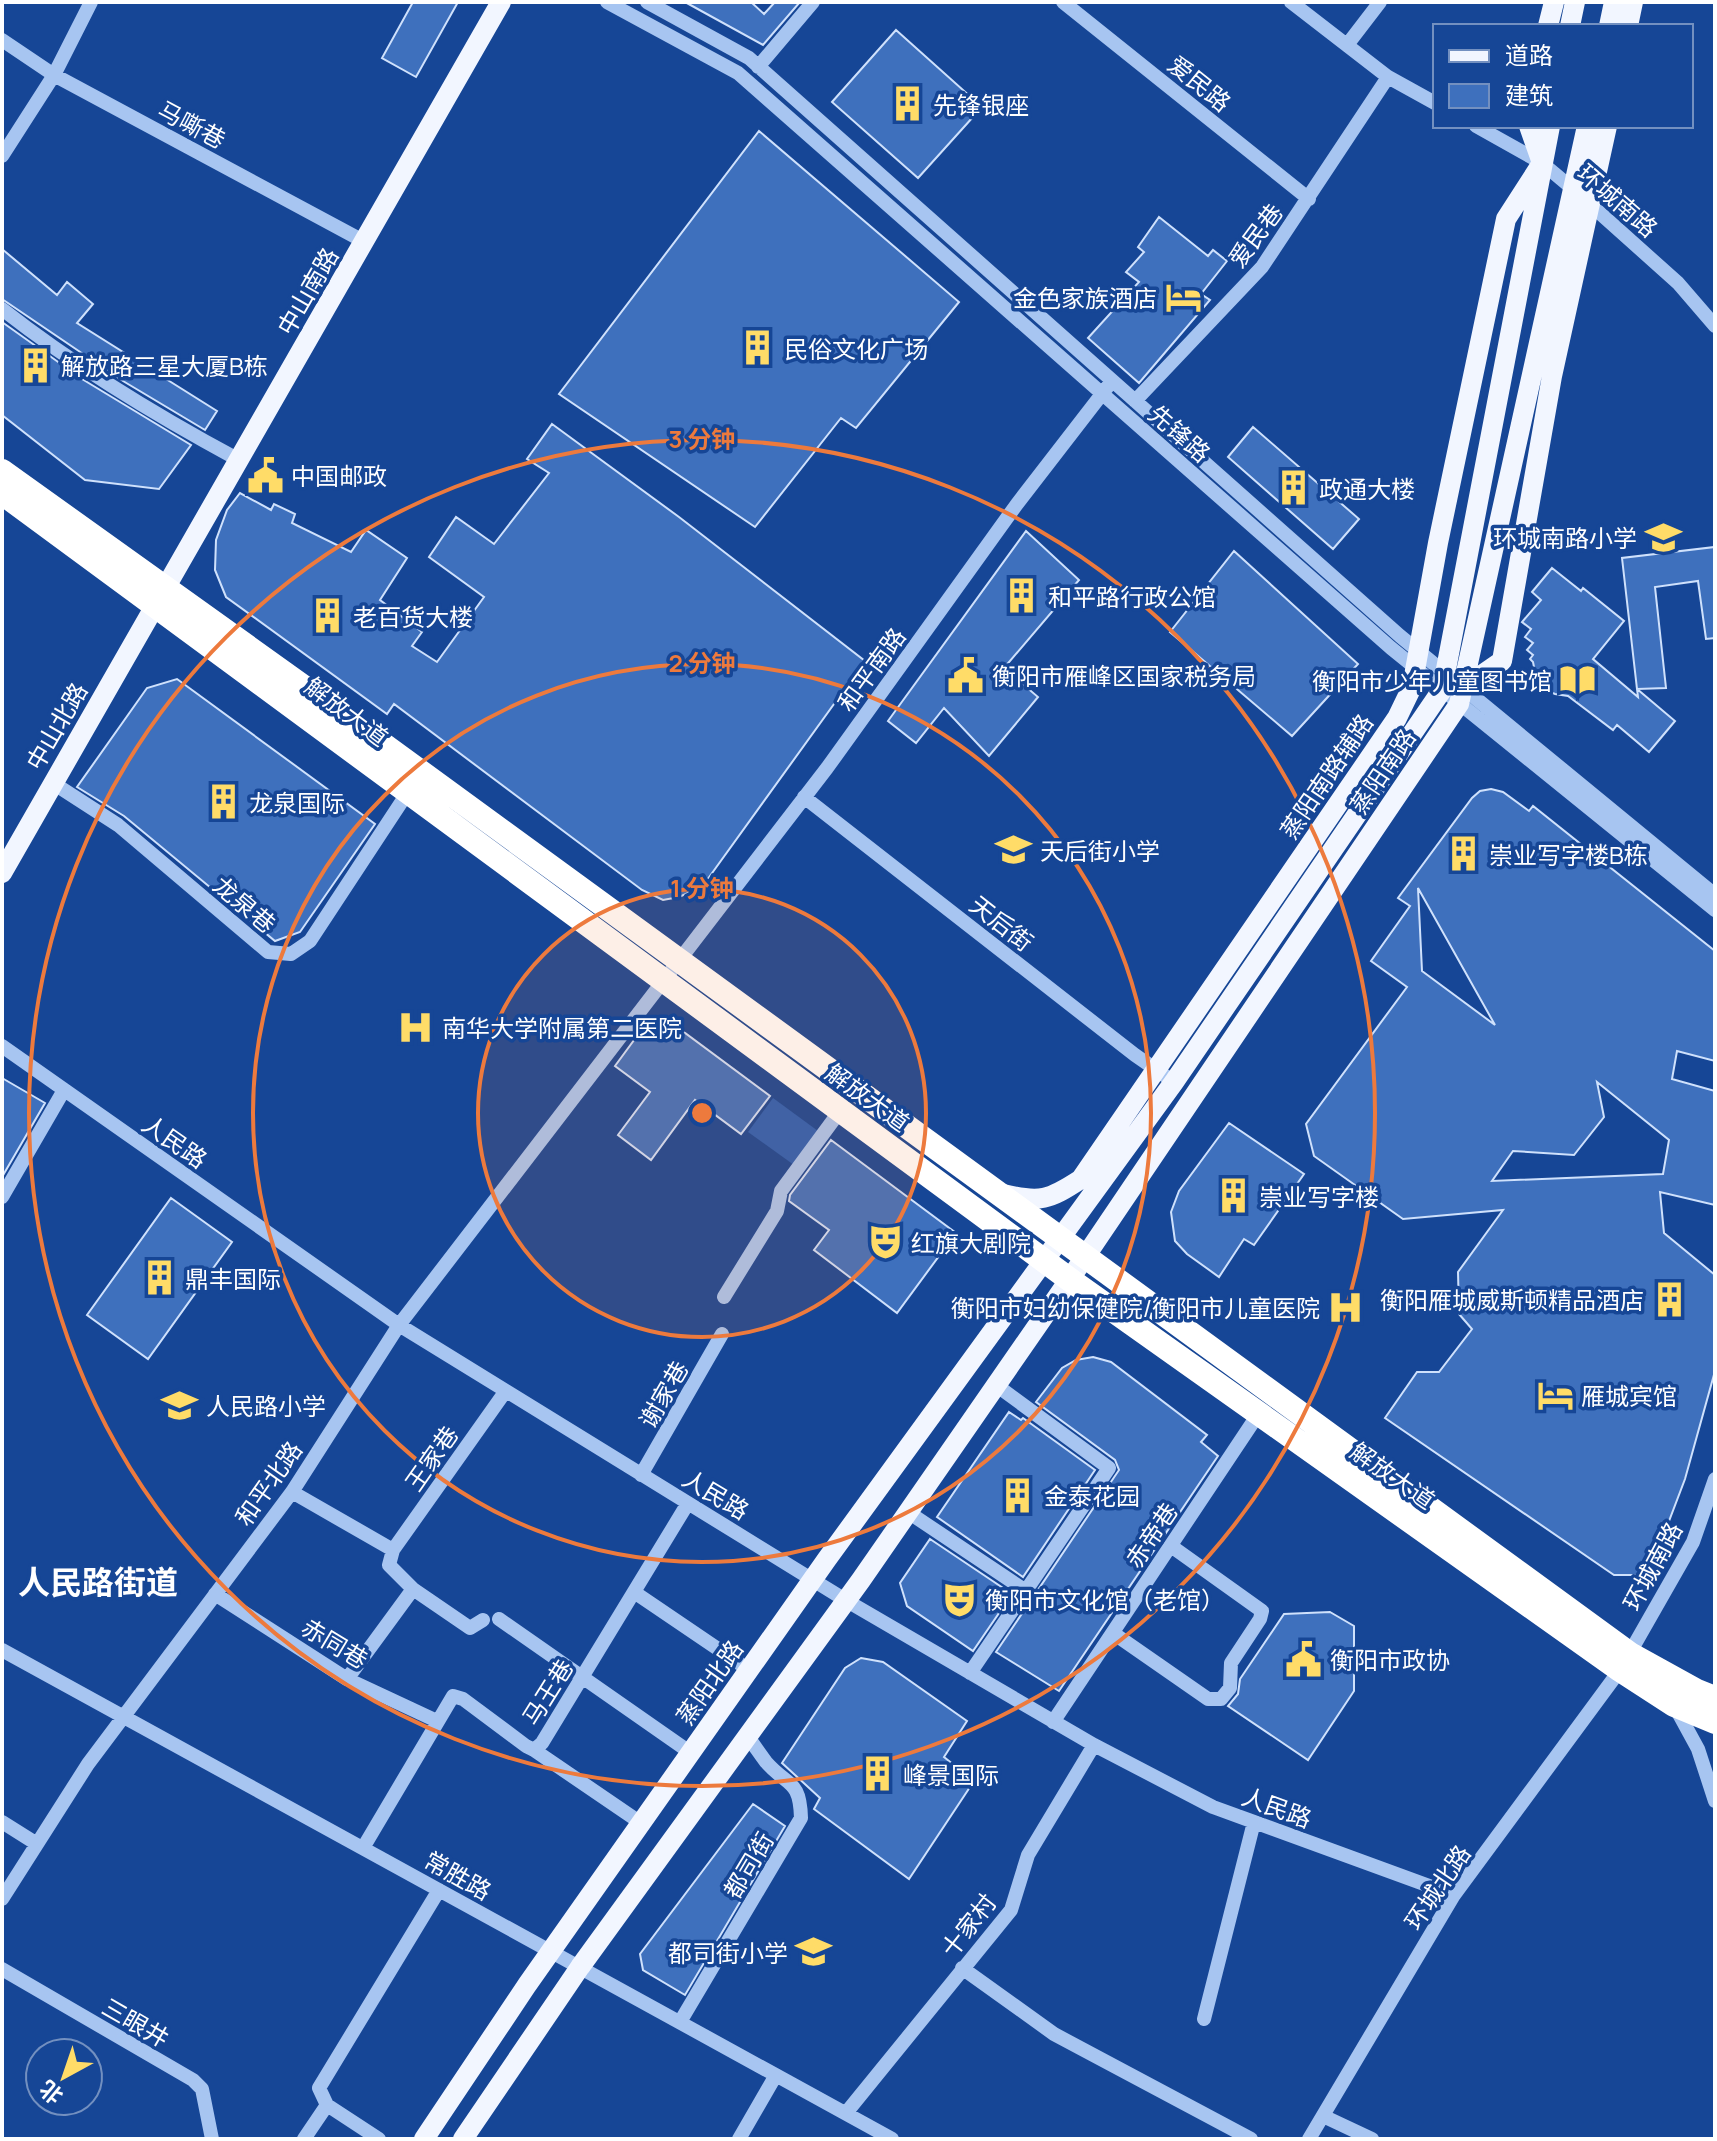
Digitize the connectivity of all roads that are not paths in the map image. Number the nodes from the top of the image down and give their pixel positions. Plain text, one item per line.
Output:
1 (91, 2) edge
2 (501, 2) edge
3 (607, 2) edge
4 (647, 2) edge
5 (813, 2) edge
6 (1063, 2) edge
7 (1291, 2) edge
8 (1380, 2) edge
9 (1554, 2) edge
10 (1575, 2) edge
11 (1614, 2) edge
12 (1633, 2) edge
13 (1548, 24) edge
14 (1570, 24) edge
15 (1609, 24) edge
16 (1628, 24) edge
17 (2, 40) edge
18 (1347, 45) junction
19 (758, 67) junction
20 (54, 75) junction
21 (1388, 77) junction
22 (1433, 102) edge
23 (1480, 128) edge
24 (1530, 128) edge
25 (1550, 128) edge
26 (1587, 128) edge
27 (1607, 128) edge
28 (2, 156) edge
29 (1542, 163) junction
30 (1573, 189) junction
31 (1309, 199) junction
32 (1590, 204) junction
33 (365, 242) junction
34 (2, 309) edge
35 (1715, 326) edge
36 (1112, 381) junction
37 (1102, 394) junction
38 (1135, 401) junction
39 (239, 460) junction
40 (2, 471) edge
41 (2, 493) edge
42 (160, 596) junction
43 (1417, 660) junction
44 (1444, 682) junction
45 (1461, 696) junction
46 (53, 783) junction
47 (408, 792) junction
48 (804, 797) junction
49 (3, 869) edge
50 (1715, 895) edge
51 (1715, 910) edge
52 (678, 960) junction
53 (663, 980) junction
54 (2, 1046) edge
55 (1156, 1069) junction
56 (1174, 1082) junction
57 (64, 1090) junction
58 (840, 1111) junction
59 (997, 1192) junction
60 (2, 1197) edge
61 (1060, 1238) junction
62 (1085, 1257) junction
63 (1044, 1259) junction
64 (1069, 1279) junction
65 (724, 1297) dead end
66 (399, 1325) junction
67 (722, 1334) dead end
68 (996, 1385) junction
69 (505, 1392) junction
70 (1259, 1413) junction
71 (641, 1475) junction
72 (1715, 1479) edge
73 (292, 1492) junction
74 (688, 1503) junction
75 (908, 1512) junction
76 (1171, 1546) junction
77 (393, 1550) junction
78 (813, 1579) junction
79 (413, 1589) junction
80 (1026, 1591) junction
81 (634, 1592) junction
82 (215, 1594) junction
83 (847, 1601) junction
84 (499, 1619) dead end
85 (483, 1620) dead end
86 (1113, 1633) junction
87 (2, 1650) edge
88 (1625, 1662) junction
89 (749, 1670) junction
90 (970, 1673) junction
91 (582, 1677) junction
92 (347, 1679) junction
93 (1715, 1698) edge
94 (1674, 1705) junction
95 (123, 1716) junction
96 (437, 1721) junction
97 (1053, 1722) junction
98 (1715, 1722) edge
99 (748, 1737) junction
100 (1094, 1745) junction
101 (534, 1750) junction
102 (691, 1753) junction
103 (1715, 1801) edge
104 (2, 1822) edge
105 (1254, 1822) junction
106 (641, 1823) junction
107 (37, 1844) junction
108 (363, 1848) junction
109 (439, 1890) junction
110 (1454, 1895) junction
111 (2, 1899) edge
112 (551, 1951) junction
113 (580, 1967) junction
114 (962, 1968) junction
115 (2, 1969) edge
116 (1204, 2019) dead end
117 (680, 2022) junction
118 (776, 2075) junction
119 (327, 2105) junction
120 (846, 2113) junction
121 (1323, 2116) junction
122 (212, 2139) edge
123 (304, 2139) edge
124 (379, 2139) edge
125 (424, 2139) edge
126 (463, 2139) edge
127 (739, 2139) edge
128 (892, 2139) edge
129 (1251, 2139) edge
130 (1309, 2139) edge
131 (1372, 2139) edge

1 - 20 street
2 - 33 main road, 中山南路
3 - 37 street, 先锋路
4 - 19 street, 先锋路
5 - 19 street
6 - 31 street, 爱民路
7 - 18 street
8 - 18 street
9 - 13 main road
10 - 14 main road
11 - 15 main road
12 - 16 main road
17 - 20 street, 马嘶巷
18 - 21 street
19 - 36 street, 先锋路
20 - 28 street
20 - 33 street, 马嘶巷
21 - 22 street
21 - 31 street, 爱民巷
23 - 29 street, 环城南路
24 - 29 main road
25 - 29 main road, 蒸阳南路
26 - 30 main road, 蒸阳南路
27 - 32 main road
29 - 30 street, 环城南路
29 - 43 main road, 蒸阳南路辅路
29 - 44 main road, 蒸阳南路
30 - 32 street, 环城南路
30 - 45 main road, 蒸阳南路
31 - 38 street, 爱民巷
32 - 35 street, 环城南路
32 - 45 main road
33 - 39 main road, 中山南路
34 - 39 street
36 - 37 street, 和平南路
36 - 38 street, 先锋路
37 - 43 street, 先锋路
37 - 48 street, 和平南路
38 - 43 street, 先锋路
39 - 42 main road, 中山南路
40 - 42 highway, 解放大道
41 - 42 highway, 解放大道
42 - 46 main road, 中山北路
42 - 47 highway, 解放大道
42 - 52 highway, 解放大道
43 - 44 street, 先锋路
43 - 55 main road, 蒸阳南路辅路
44 - 45 street, 先锋路
44 - 56 main road, 蒸阳南路
45 - 50 street, 先锋路
45 - 51 street, 先锋路
45 - 62 main road, 蒸阳南路
46 - 47 street, 龙泉巷
46 - 49 main road, 中山北路
47 - 53 highway, 解放大道
48 - 52 street, 和平南路
48 - 55 street, 天后街
52 - 53 street, 和平南路
52 - 59 highway, 解放大道
53 - 58 highway, 解放大道
53 - 66 street, 和平北路
54 - 57 street, 人民路
55 - 56 street, 天后街
55 - 59 main road, 蒸阳南路辅路
56 - 61 main road, 蒸阳南路
57 - 60 street
57 - 66 street, 人民路
58 - 63 highway, 解放大道
58 - 65 street
59 - 61 highway, 解放大道
61 - 62 highway, 解放大道
61 - 63 main road, 蒸阳南路
62 - 64 main road, 蒸阳南路
62 - 88 highway, 解放大道
63 - 64 highway, 解放大道
63 - 78 main road, 蒸阳北路
64 - 68 main road
64 - 70 highway, 解放大道
66 - 69 street, 人民路
66 - 73 street, 和平北路
67 - 71 street, 谢家巷
68 - 75 main road
68 - 80 street
69 - 71 street, 人民路
69 - 77 street, 王家巷
70 - 76 street, 赤帝巷
70 - 88 highway, 解放大道
71 - 74 street, 人民路
72 - 88 street, 环城南路
73 - 77 street
73 - 82 street, 和平北路
74 - 78 street, 人民路
74 - 81 street, 马王巷
75 - 80 street
75 - 83 main road
76 - 86 street, 赤帝巷
76 - 86 street
77 - 79 street
78 - 83 street, 人民路
78 - 89 main road, 蒸阳北路
79 - 85 street
79 - 92 street
80 - 90 street
81 - 89 street
81 - 91 street, 马王巷
82 - 92 street, 赤同巷
82 - 95 street, 和平北路
83 - 90 street, 人民路
83 - 99 main road
84 - 91 street
86 - 97 street, 赤帝巷
87 - 95 street, 常胜路
88 - 93 highway, 解放大道
88 - 94 highway, 解放大道
88 - 110 street, 环城北路
89 - 102 main road, 蒸阳北路
90 - 97 street, 人民路
91 - 101 street, 马王巷
91 - 102 street
92 - 96 street, 赤同巷
94 - 98 highway, 解放大道
94 - 103 street
95 - 107 street, 和平北路
95 - 108 street, 常胜路
96 - 101 street, 马王巷
96 - 108 street, 马王巷
97 - 100 street, 人民路
99 - 113 main road
99 - 117 street, 都司街
100 - 105 street, 人民路
100 - 114 street, 十家村
101 - 106 street
102 - 106 main road, 蒸阳北路
104 - 107 street
105 - 110 street, 人民路
105 - 116 street
106 - 112 main road, 蒸阳北路
107 - 111 street, 和平北路
108 - 109 street, 常胜路
109 - 112 street, 常胜路
109 - 119 street
110 - 121 street, 环城北路
112 - 113 street, 常胜路
112 - 125 main road, 蒸阳北路
113 - 117 street, 常胜路
113 - 126 main road
114 - 120 street, 十家村
114 - 129 street
115 - 122 street, 三眼井
117 - 118 street, 常胜路
118 - 120 street, 常胜路
118 - 127 street
119 - 123 street
119 - 124 street
120 - 128 street, 常胜路
121 - 130 street, 环城北路
121 - 131 street

